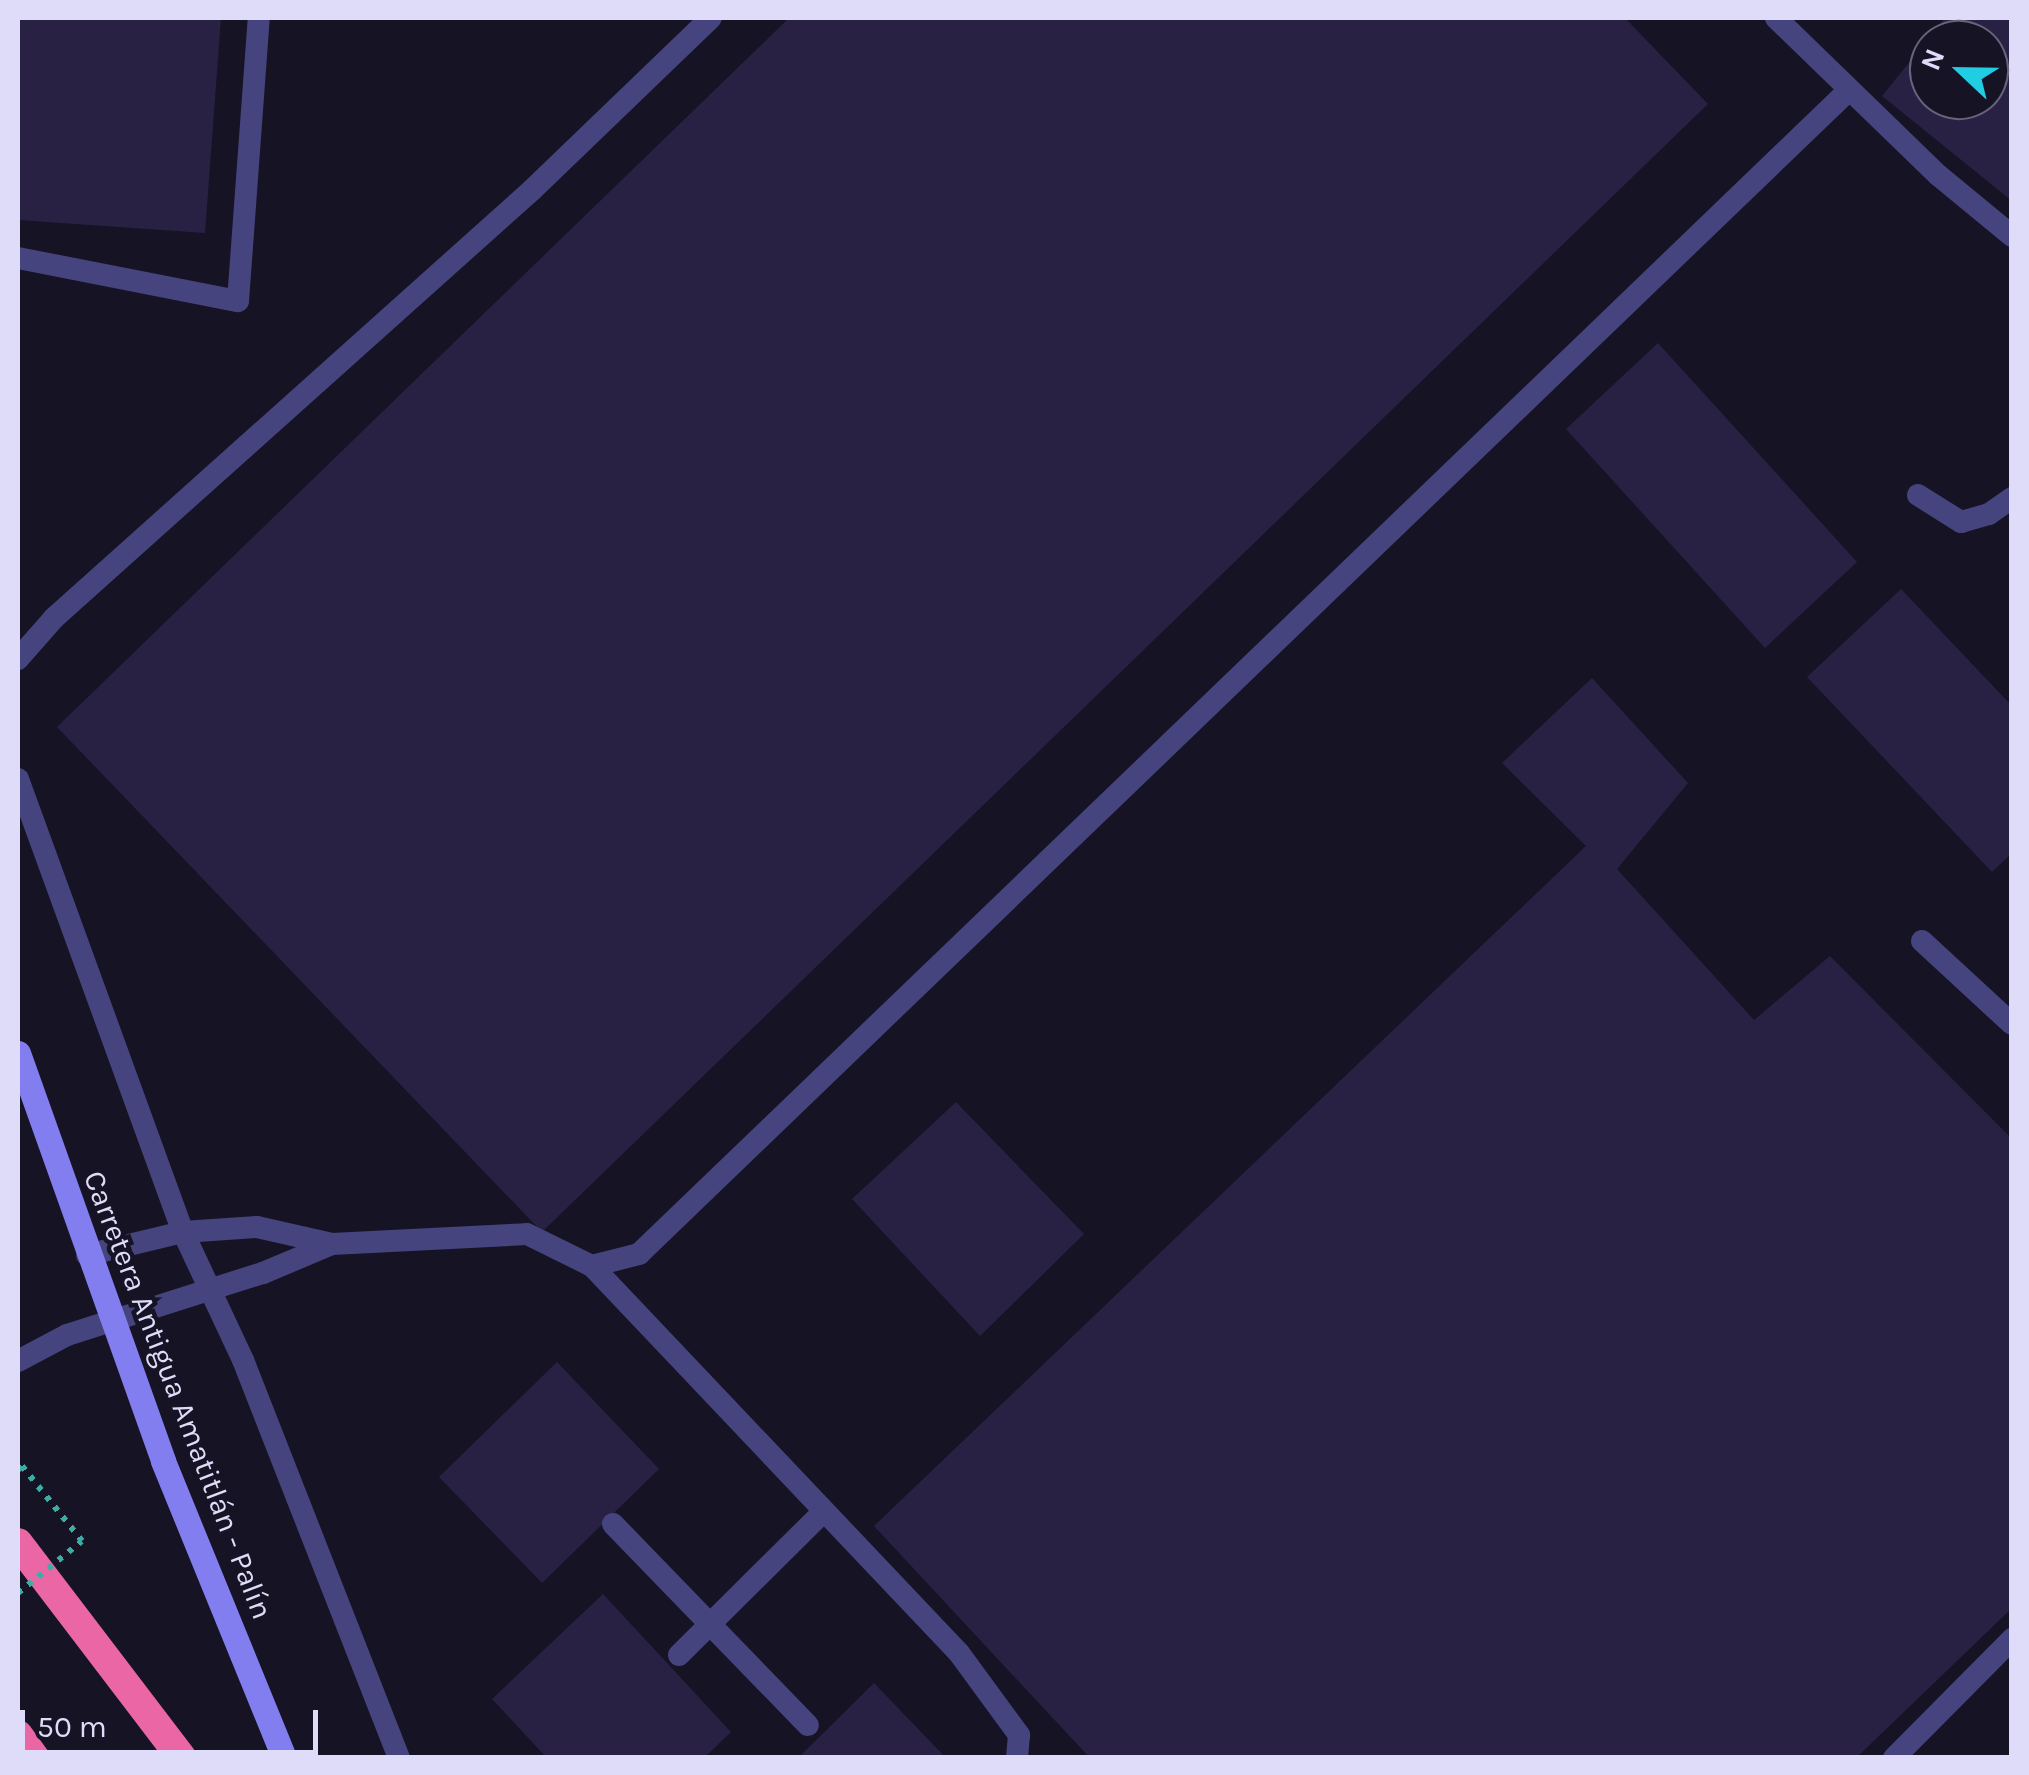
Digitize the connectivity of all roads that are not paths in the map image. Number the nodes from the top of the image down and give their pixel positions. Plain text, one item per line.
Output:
1 (259, 18) edge
2 (712, 18) edge
3 (1776, 18) edge
4 (1849, 90) junction
5 (2012, 236) edge
6 (18, 258) edge
7 (1918, 496) dead end
8 (2012, 498) edge
9 (18, 659) edge
10 (18, 778) edge
11 (1922, 941) dead end
12 (2012, 1024) edge
13 (18, 1053) edge
14 (182, 1232) junction
15 (332, 1244) junction
16 (87, 1255) junction
17 (592, 1266) junction
18 (207, 1290) junction
19 (110, 1320) junction
20 (20, 1355) edge
21 (822, 1512) junction
22 (613, 1524) dead end
23 (18, 1543) edge
24 (710, 1625) junction
25 (2012, 1639) edge
26 (679, 1655) dead end
27 (808, 1725) dead end
28 (18, 1735) edge
29 (34, 1758) edge
30 (182, 1758) edge
31 (284, 1758) edge
32 (399, 1758) edge
33 (1017, 1758) edge
34 (1894, 1758) edge

1 - 6 lane
2 - 9 lane
3 - 4 lane
4 - 5 lane
4 - 17 lane
7 - 8 lane
10 - 14 lane
11 - 12 lane
13 - 16 main road, Carretera Antigua Amatitlán - Palín
14 - 15 lane
14 - 16 lane
14 - 18 lane
15 - 17 lane
15 - 18 lane
16 - 19 main road, Carretera Antigua Amatitlán - Palín
17 - 21 lane
18 - 19 lane
18 - 32 lane
19 - 20 lane
19 - 31 main road, Carretera Antigua Amatitlán - Palín
21 - 24 lane
21 - 33 lane
22 - 24 lane
23 - 30 highway
24 - 26 lane
24 - 27 lane
25 - 34 lane
28 - 29 highway

